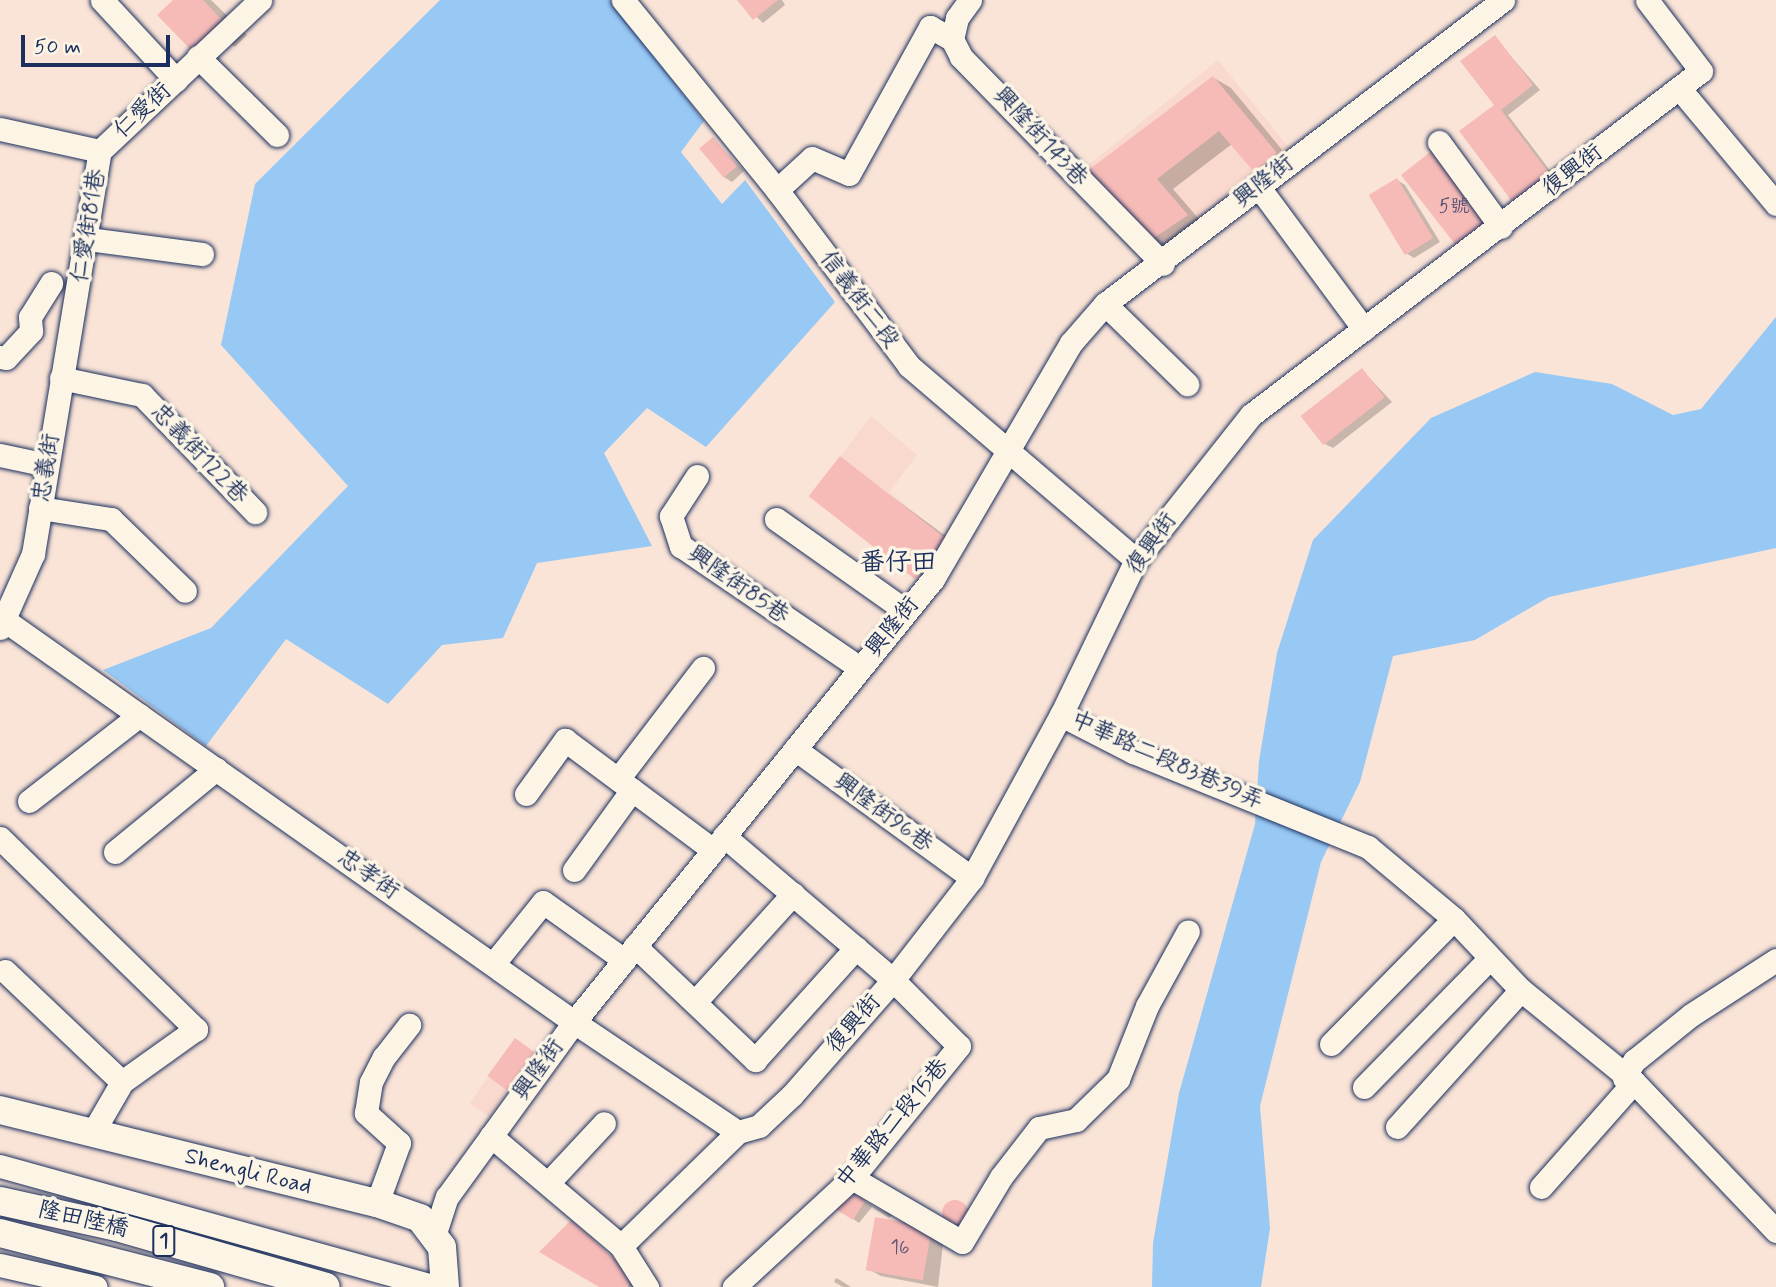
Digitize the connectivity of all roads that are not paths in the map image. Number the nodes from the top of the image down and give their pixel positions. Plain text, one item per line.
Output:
1 (260, 0) edge
2 (623, 0) edge
3 (970, 0) edge
4 (1503, 0) edge
5 (1647, 0) edge
6 (110, 4) edge
7 (952, 39) junction
8 (198, 57) junction
9 (176, 80) junction
10 (1679, 88) junction
11 (0, 129) edge
12 (277, 135) dead end
13 (1439, 142) dead end
14 (100, 151) junction
15 (1258, 186) junction
16 (777, 190) junction
17 (1776, 204) edge
18 (1501, 227) junction
19 (89, 239) junction
20 (202, 254) dead end
21 (1163, 264) junction
22 (51, 283) dead end
23 (77, 302) joint
24 (1105, 304) junction
25 (1364, 329) junction
26 (0, 357) edge
27 (61, 378) junction
28 (1187, 384) dead end
29 (1005, 451) junction
30 (0, 455) edge
31 (47, 465) junction
32 (697, 476) dead end
33 (40, 508) junction
34 (255, 512) dead end
35 (776, 519) dead end
36 (1136, 560) junction
37 (185, 591) dead end
38 (906, 611) junction
39 (2, 622) edge
40 (704, 668) dead end
41 (860, 668) junction
42 (140, 715) junction
43 (1061, 715) junction
44 (795, 748) junction
45 (216, 769) junction
46 (625, 784) junction
47 (526, 794) dead end
48 (29, 801) dead end
49 (0, 838) edge
50 (719, 843) junction
51 (115, 852) dead end
52 (574, 870) dead end
53 (972, 878) junction
54 (793, 894) junction
55 (1454, 919) junction
56 (1188, 930) dead end
57 (856, 948) junction
58 (630, 953) junction
59 (1490, 958) junction
60 (494, 963) junction
61 (1775, 963) edge
62 (5, 971) dead end
63 (892, 980) junction
64 (1521, 990) junction
65 (695, 1002) junction
66 (574, 1022) junction
67 (409, 1025) dead end
68 (1331, 1044) dead end
69 (1629, 1080) junction
70 (122, 1082) junction
71 (1364, 1087) dead end
72 (0, 1110) edge
73 (604, 1123) dead end
74 (1397, 1127) dead end
75 (93, 1132) junction
76 (738, 1132) junction
77 (491, 1136) junction
78 (0, 1166) edge
79 (852, 1178) junction
80 (550, 1181) junction
81 (1541, 1186) dead end
82 (0, 1201) edge
83 (377, 1203) junction
84 (1776, 1231) edge
85 (0, 1233) edge
86 (435, 1233) junction
87 (621, 1246) junction
88 (0, 1265) edge
89 (643, 1286) edge
90 (96, 1287) edge
91 (210, 1287) edge
92 (326, 1287) edge
93 (436, 1287) edge
94 (445, 1287) edge
95 (734, 1287) edge

1 - 8 street, 仁愛街
2 - 16 street, 信義街二段
3 - 7 street
4 - 15 street, 興隆街
5 - 10 street, 復興街
6 - 9 street
7 - 16 street
7 - 21 street, 興隆街143巷
8 - 9 street, 仁愛街
8 - 12 street
9 - 14 street, 仁愛街
10 - 17 street
10 - 18 street, 復興街
11 - 14 street, 仁愛街
13 - 18 street
14 - 19 street, 仁愛街81巷
15 - 21 street, 興隆街
15 - 25 street
16 - 29 street, 信義街二段
18 - 25 street, 復興街
19 - 20 street
19 - 23 street, 仁愛街81巷
21 - 24 street, 興隆街
22 - 26 street
23 - 27 street, 忠義街
24 - 28 street
24 - 29 street, 興隆街
25 - 36 street, 復興街
27 - 31 street, 忠義街
27 - 34 street, 忠義街122巷
29 - 36 street, 信義街二段
29 - 38 street, 興隆街
30 - 31 street
31 - 33 street, 忠義街
32 - 41 street, 興隆街85巷
33 - 37 street
33 - 39 street, 忠義街
35 - 38 street
36 - 43 street, 復興街
38 - 41 street, 興隆街
39 - 42 street, 忠孝街
40 - 46 street
41 - 44 street, 興隆街
42 - 45 street, 忠孝街
42 - 48 street
43 - 53 street, 復興街
43 - 55 street, 中華路二段83巷39弄
44 - 50 street, 興隆街
44 - 53 street, 興隆街96巷
45 - 51 street
45 - 60 street, 忠孝街
46 - 47 street
46 - 50 street
46 - 52 street
49 - 70 street
50 - 54 street
50 - 58 street, 興隆街
53 - 63 street, 復興街
54 - 57 street
54 - 65 street
55 - 59 street
55 - 68 street
56 - 79 street
57 - 63 street
57 - 65 street
58 - 60 street
58 - 65 street
58 - 66 street, 興隆街
59 - 64 street
59 - 71 street
60 - 66 street, 忠孝街
61 - 69 street
62 - 70 street
63 - 76 street, 復興街
63 - 79 street, 中華路二段15巷
64 - 69 street
64 - 74 street
66 - 76 street, 忠孝街
66 - 77 street, 興隆街
67 - 83 street
69 - 81 street
69 - 84 street
70 - 75 street
72 - 75 main road, Shengli Road
73 - 80 street
75 - 83 main road, Shengli Road
76 - 87 street, 復興街
77 - 80 street
77 - 86 street, 興隆街
78 - 93 street
79 - 95 street, 中華路二段15巷
80 - 87 street
82 - 92 main road, 隆田陸橋 / 1
83 - 86 main road, Shengli Road
85 - 91 main road, 隆田陸橋 / 1
86 - 94 main road
87 - 89 street
88 - 90 street

